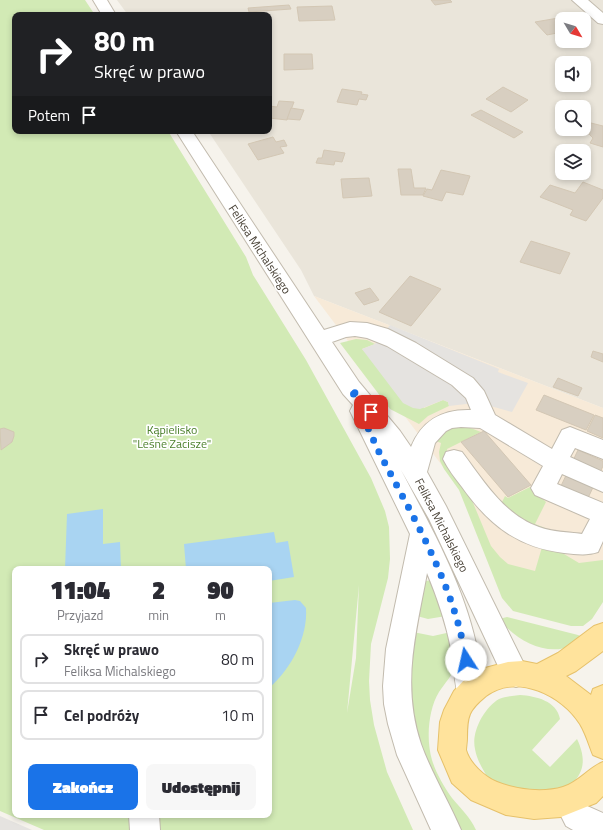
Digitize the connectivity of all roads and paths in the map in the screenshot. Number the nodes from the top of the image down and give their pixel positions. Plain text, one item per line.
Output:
1 (100, 0) edge
2 (579, 0) edge
3 (107, 12) edge
4 (603, 20) edge
5 (186, 134) edge
6 (319, 339) junction
7 (351, 388) junction
8 (486, 420) junction
9 (603, 450) edge
10 (454, 459) dead end
11 (557, 462) junction
12 (415, 473) junction
13 (603, 482) edge
14 (603, 515) edge
15 (422, 534) junction
16 (603, 635) edge
17 (528, 675) junction
18 (470, 691) junction
19 (603, 698) edge
20 (601, 738) edge
21 (603, 776) edge
22 (144, 818) edge
23 (562, 823) edge
24 (603, 829) edge
25 (145, 830) edge
26 (446, 830) edge

1 - 3 street
2 - 4 street
5 - 6 street, Feliksa Michalskiego
6 - 7 street, Feliksa Michalskiego
6 - 8 street
7 - 12 street, Feliksa Michalskiego
7 - 15 street, Feliksa Michalskiego
8 - 11 street
8 - 12 street
9 - 11 street
10 - 14 street
11 - 13 street
11 - 14 street
12 - 17 street, Feliksa Michalskiego
15 - 18 street, Feliksa Michalskiego
15 - 26 street
16 - 17 main road
17 - 18 main road
17 - 20 main road
18 - 23 main road
19 - 20 main road
21 - 23 main road
22 - 25 street
23 - 24 street

